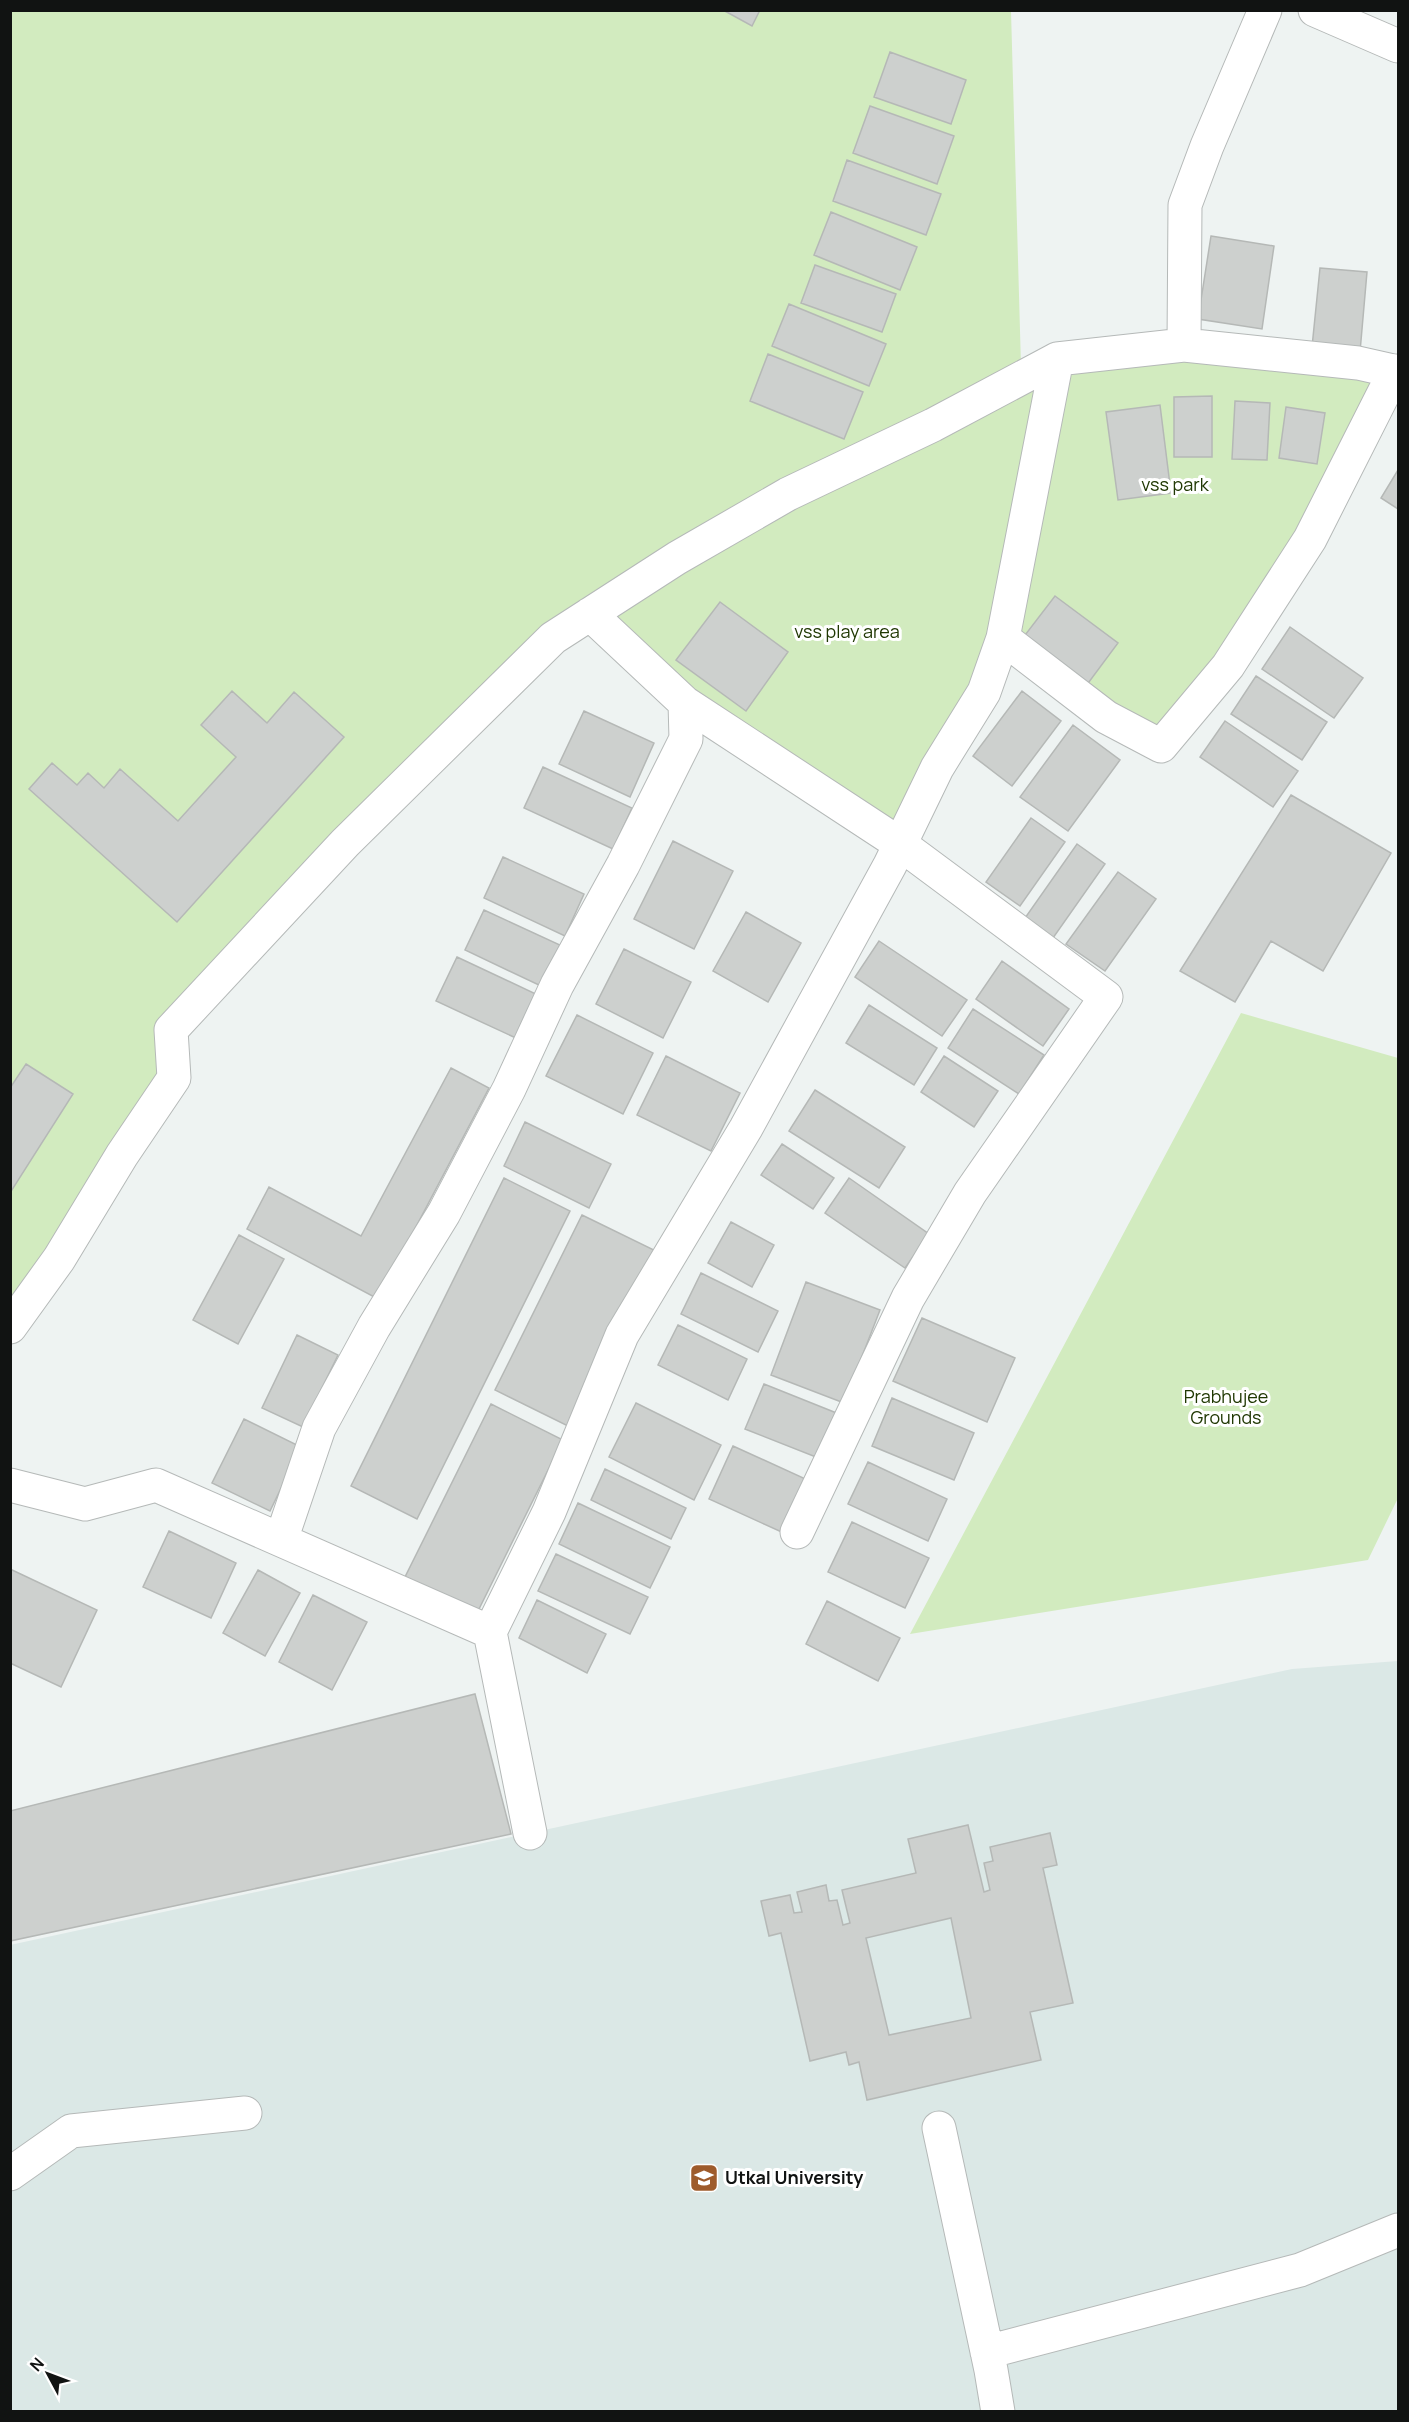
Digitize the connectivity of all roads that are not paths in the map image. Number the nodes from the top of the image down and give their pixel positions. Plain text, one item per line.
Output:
1 (1265, 10) edge
2 (1315, 10) edge
3 (1398, 46) edge
4 (1184, 345) junction
5 (1057, 359) junction
6 (1397, 371) edge
7 (590, 614) junction
8 (1003, 638) junction
9 (686, 703) junction
10 (900, 844) junction
11 (10, 1327) edge
12 (10, 1485) edge
13 (797, 1532) dead end
14 (281, 1540) junction
15 (490, 1632) junction
16 (530, 1833) dead end
17 (245, 2113) dead end
18 (939, 2128) dead end
19 (10, 2174) edge
20 (1398, 2230) edge
21 (987, 2352) junction
22 (998, 2412) edge

1 - 4 street
2 - 3 street
4 - 5 street
4 - 6 street
5 - 7 street
5 - 8 street
6 - 8 street
7 - 9 street
7 - 11 street
8 - 10 street
9 - 10 street
9 - 14 street
10 - 13 street
10 - 15 street
12 - 14 street
14 - 15 street
15 - 16 street
17 - 19 street
18 - 21 street
20 - 21 street
21 - 22 street

